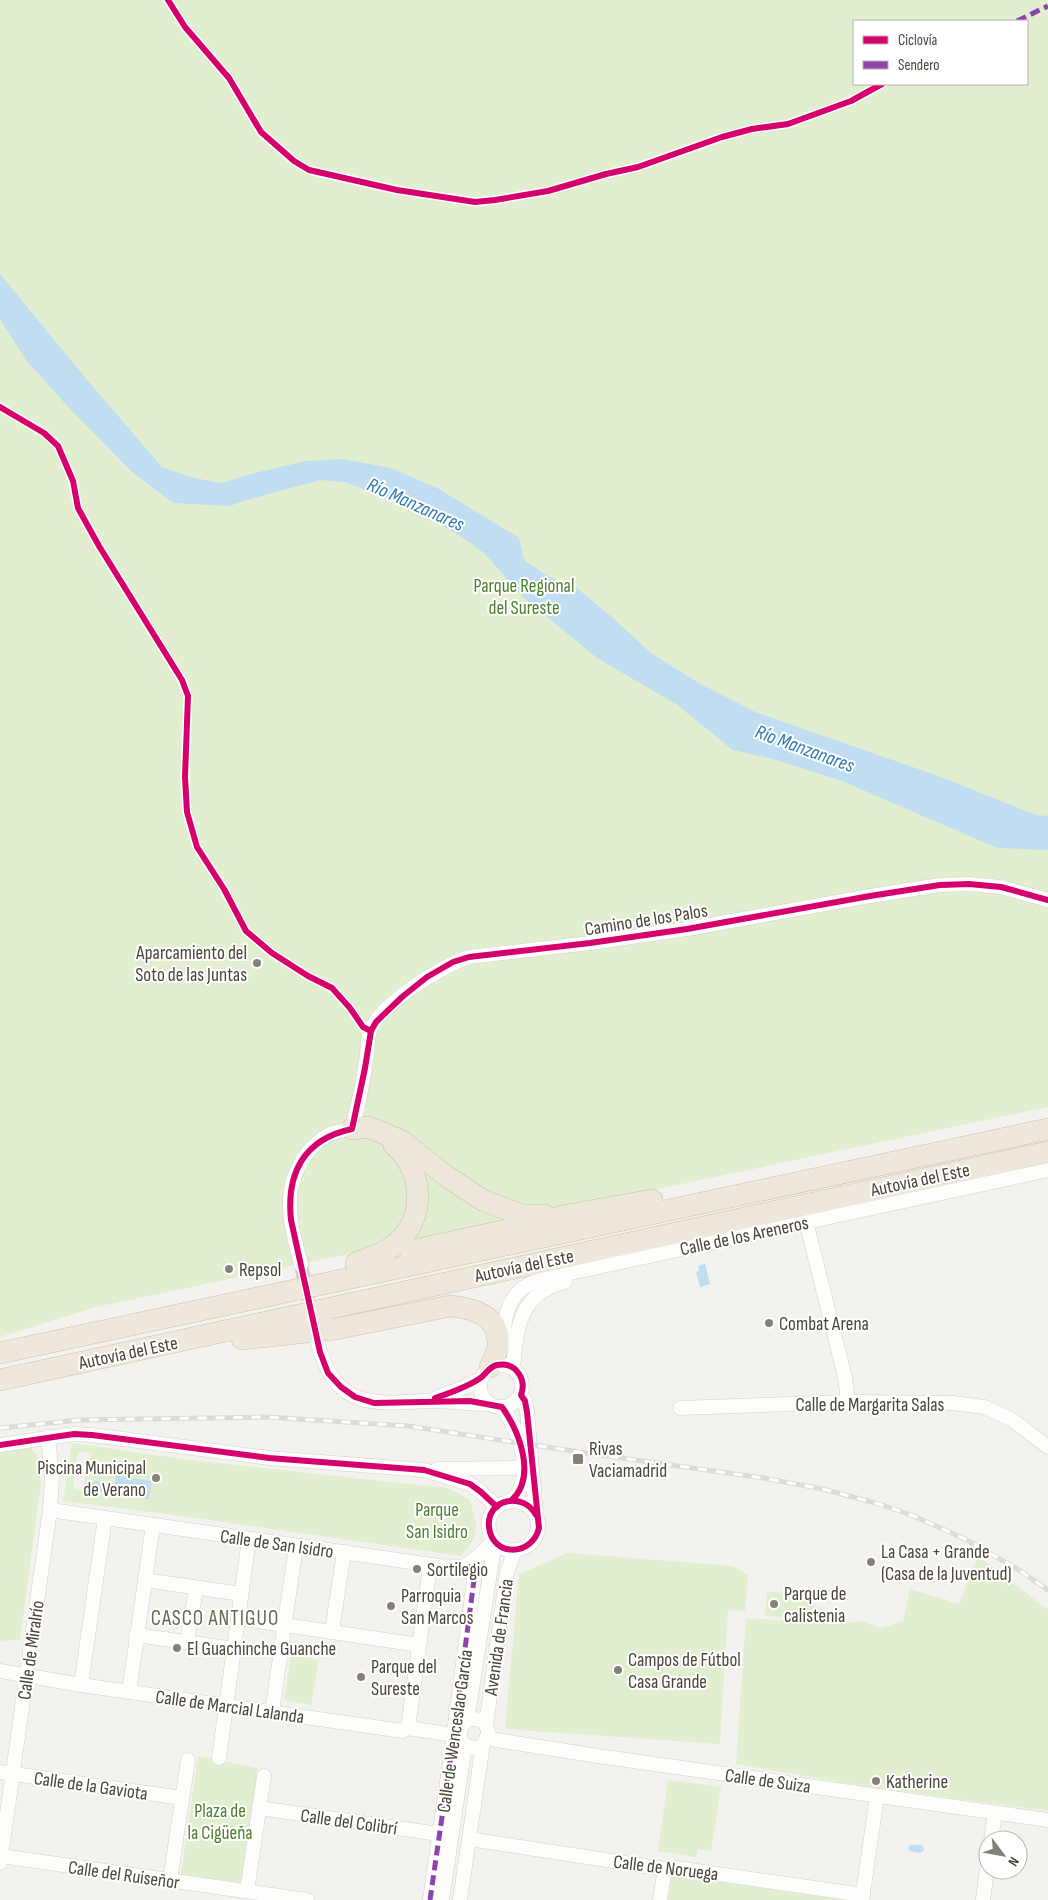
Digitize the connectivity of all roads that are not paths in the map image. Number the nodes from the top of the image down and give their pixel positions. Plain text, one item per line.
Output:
1 (1048, 900) edge
2 (352, 1129) junction
3 (1048, 1129) edge
4 (1048, 1152) edge
5 (1048, 1170) edge
6 (1048, 1178) edge
7 (786, 1184) junction
8 (568, 1215) junction
9 (808, 1229) junction
10 (356, 1263) junction
11 (301, 1265) tunnel mouth
12 (317, 1340) dead end
13 (164, 1344) junction
14 (0, 1347) edge
15 (0, 1354) edge
16 (512, 1367) junction
17 (490, 1370) junction
18 (0, 1380) edge
19 (521, 1395) junction
20 (426, 1401) junction
21 (848, 1402) junction
22 (496, 1405) junction
23 (680, 1408) dead end
24 (48, 1437) junction
25 (0, 1445) edge
26 (1048, 1447) edge
27 (523, 1466) junction
28 (424, 1470) junction
29 (512, 1500) junction
30 (496, 1507) junction
31 (50, 1510) junction
32 (536, 1514) junction
33 (105, 1518) junction
34 (154, 1525) junction
35 (249, 1539) junction
36 (494, 1541) junction
37 (296, 1546) junction
38 (515, 1550) junction
39 (344, 1552) junction
40 (467, 1564) junction
41 (432, 1565) junction
42 (146, 1580) junction
43 (196, 1588) junction
44 (241, 1594) junction
45 (238, 1618) junction
46 (284, 1624) junction
47 (332, 1631) junction
48 (136, 1635) junction
49 (188, 1642) junction
50 (419, 1645) junction
51 (234, 1648) junction
52 (0, 1671) edge
53 (27, 1676) junction
54 (81, 1685) junction
55 (129, 1692) junction
56 (226, 1705) junction
57 (272, 1712) junction
58 (467, 1720) junction
59 (408, 1728) junction
60 (485, 1735) junction
61 (459, 1739) junction
62 (218, 1758) dead end
63 (188, 1760) dead end
64 (7, 1773) edge
65 (264, 1776) dead end
66 (877, 1796) junction
67 (182, 1798) junction
68 (259, 1808) junction
69 (995, 1813) junction
70 (1048, 1820) edge
71 (992, 1830) edge
72 (439, 1834) junction
73 (469, 1838) junction
74 (0, 1860) edge
75 (664, 1869) junction
76 (170, 1880) junction
77 (986, 1880) edge
78 (247, 1892) junction
79 (208, 1893) edge
80 (863, 1897) edge
81 (307, 1900) edge
82 (430, 1900) edge
83 (442, 1900) edge
84 (460, 1900) edge
85 (660, 1900) edge
86 (983, 1900) edge

1 - 2 street, Camino de los Palos
2 - 8 highway
2 - 10 highway
2 - 11 street
3 - 7 highway, Autovía del Este
4 - 13 highway, Autovía del Este
5 - 17 street, Calle de los Areneros
6 - 9 street, Calle de los Areneros
7 - 8 highway
7 - 15 highway, Autovía del Este
8 - 10 highway
9 - 16 street, Calle de los Areneros
9 - 21 street
10 - 14 highway
12 - 20 street
13 - 17 highway
13 - 18 highway, Autovía del Este
16 - 17 street
16 - 19 street
17 - 20 street
17 - 22 street
19 - 22 street
19 - 32 street
20 - 22 street
21 - 23 street, Calle de Margarita Salas
21 - 26 street, Calle de Margarita Salas
22 - 27 street
24 - 25 street
24 - 28 street
24 - 31 street, Calle de Miralrío
27 - 28 street
27 - 29 street
28 - 30 street
29 - 30 street
29 - 32 street
30 - 36 street
31 - 33 street, Calle de San Isidro
31 - 53 street, Calle de Miralrío
32 - 38 street
33 - 34 street, Calle de San Isidro
33 - 54 street
34 - 35 street, Calle de San Isidro
34 - 42 street
35 - 37 street, Calle de San Isidro
35 - 44 street
36 - 38 street
36 - 40 street
36 - 58 street, Avenida de Francia
37 - 39 street, Calle de San Isidro
37 - 46 street
38 - 60 street, Avenida de Francia
39 - 41 street, Calle de San Isidro
39 - 47 street
40 - 41 street, Calle de San Isidro
40 - 61 street, Calle de Wenceslao García
41 - 50 street
42 - 43 street
42 - 48 street
43 - 44 street
43 - 49 street
44 - 45 street
45 - 46 street
45 - 51 street
46 - 47 street
46 - 57 street
47 - 50 street
48 - 49 street
48 - 55 street
49 - 51 street
50 - 59 street
51 - 56 street
52 - 53 street, Calle de Marcial Lalanda
53 - 54 street, Calle de Marcial Lalanda
53 - 64 street, Calle de Miralrío
54 - 55 street, Calle de Marcial Lalanda
55 - 56 street, Calle de Marcial Lalanda
56 - 57 street, Calle de Marcial Lalanda
56 - 62 street
57 - 59 street, Calle de Marcial Lalanda
58 - 60 street, Avenida de Francia
58 - 61 street, Avenida de Francia
59 - 61 street, Calle de Marcial Lalanda
60 - 61 street
60 - 66 street, Calle de Suiza
60 - 73 street, Avenida de Francia
61 - 72 street, Calle de Wenceslao García
61 - 83 street, Avenida de Francia
63 - 67 street
64 - 67 street, Calle de la Gaviota
64 - 74 street, Calle de Miralrío
65 - 68 street
66 - 69 street, Calle de Suiza
66 - 80 street
67 - 76 street
68 - 72 street, Calle del Colibrí
68 - 78 street
69 - 70 street, Calle de Suiza
69 - 71 street
72 - 82 street, Calle de Wenceslao García
73 - 75 street, Calle de Noruega
73 - 84 street, Avenida de Francia
74 - 76 street, Calle del Ruiseñor
75 - 80 street, Calle de Noruega
75 - 85 street
76 - 79 street, Calle del Ruiseñor
77 - 86 street
78 - 79 street, Calle del Ruiseñor
78 - 81 street, Calle del Ruiseñor

